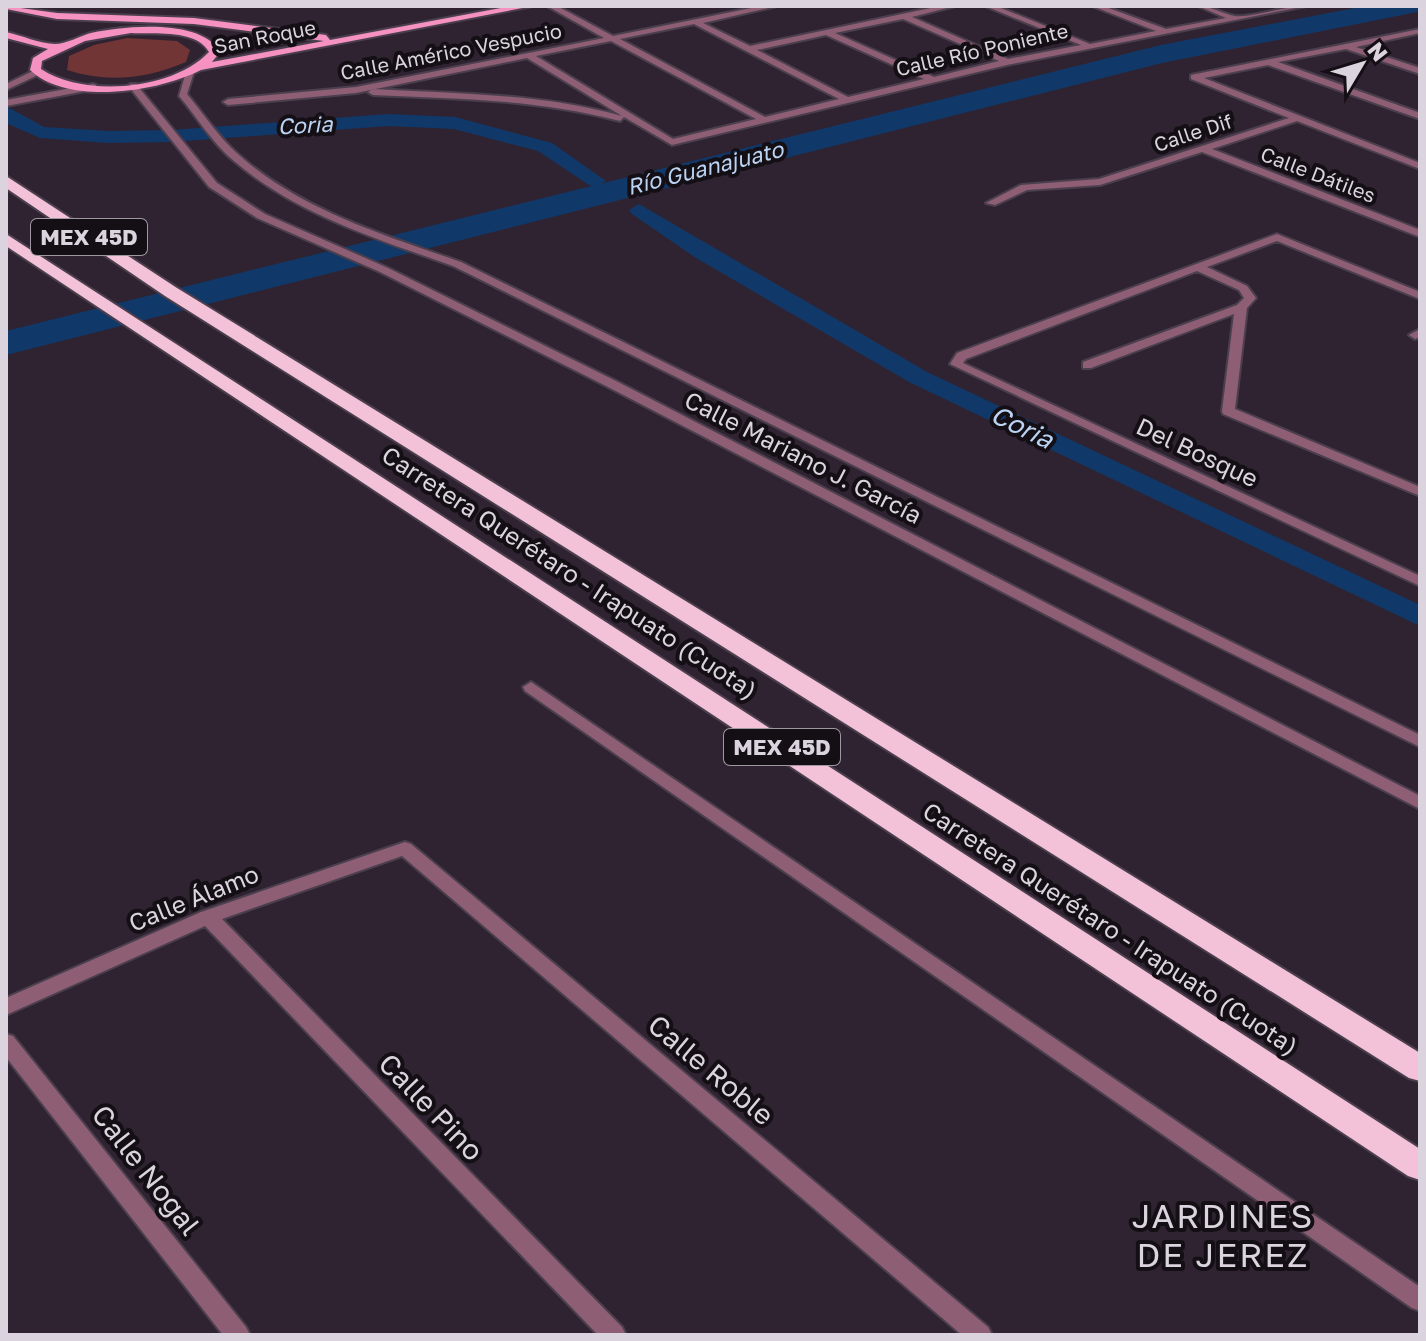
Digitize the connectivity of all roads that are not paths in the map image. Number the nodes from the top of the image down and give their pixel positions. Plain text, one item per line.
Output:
1 (495, 6) edge
2 (528, 6) edge
3 (551, 6) edge
4 (773, 6) edge
5 (951, 6) edge
6 (989, 6) edge
7 (1096, 6) edge
8 (1202, 6) edge
9 (1302, 6) edge
10 (6, 8) edge
11 (904, 16) junction
12 (1236, 19) junction
13 (696, 22) junction
14 (1165, 31) junction
15 (1419, 31) edge
16 (826, 32) junction
17 (106, 33) junction
18 (6, 35) edge
19 (326, 38) junction
20 (614, 39) junction
21 (210, 43) junction
22 (1087, 45) junction
23 (1345, 46) junction
24 (54, 47) junction
25 (749, 49) junction
26 (528, 55) junction
27 (1268, 61) junction
28 (1007, 62) junction
29 (194, 70) junction
30 (1420, 71) edge
31 (37, 72) junction
32 (931, 79) junction
33 (133, 86) junction
34 (6, 87) edge
35 (93, 87) junction
36 (356, 90) junction
37 (847, 100) junction
38 (228, 102) dead end
39 (6, 103) edge
40 (1420, 116) edge
41 (1297, 118) junction
42 (764, 120) junction
43 (644, 125) junction
44 (1203, 149) junction
45 (1420, 166) edge
46 (6, 181) edge
47 (991, 203) dead end
48 (1420, 234) edge
49 (6, 239) edge
50 (1197, 267) junction
51 (1420, 296) edge
52 (1241, 307) junction
53 (1087, 365) dead end
54 (1420, 492) edge
55 (1420, 582) edge
56 (531, 687) dead end
57 (1420, 742) edge
58 (1420, 803) edge
59 (405, 848) joint
60 (208, 917) junction
61 (6, 1007) edge
62 (6, 1042) edge
63 (1420, 1069) edge
64 (1420, 1166) edge
65 (1420, 1300) edge
66 (238, 1335) edge
67 (614, 1335) edge
68 (980, 1335) edge

1 - 19 main road, San Roque
2 - 29 main road, San Roque
3 - 20 street
4 - 13 street, Calle Américo Vespucio
5 - 11 street
6 - 22 street
7 - 14 street
8 - 12 street
9 - 12 street, Calle Río Poniente
10 - 17 main road
10 - 19 main road
11 - 16 street
11 - 28 street
12 - 14 street, Calle Río Poniente
13 - 20 street, Calle Américo Vespucio
13 - 25 street
14 - 22 street, Calle Río Poniente
15 - 23 street
16 - 25 street
16 - 32 street
17 - 21 main road, San Roque
17 - 24 main road
18 - 24 main road
19 - 21 main road, San Roque
20 - 26 street, Calle Américo Vespucio
20 - 42 street
21 - 29 main road
22 - 28 street, Calle Río Poniente
23 - 27 street
23 - 30 street
24 - 31 main road
25 - 37 street
26 - 36 street, Calle Américo Vespucio
26 - 43 street
27 - 40 street
27 - 41 street
28 - 32 street, Calle Río Poniente
29 - 33 main road, San Roque
29 - 57 street, Calle Mariano J. García
31 - 34 street
31 - 35 main road, San Roque
32 - 37 street, Calle Río Poniente
33 - 35 main road, San Roque
33 - 58 street, Calle Mariano J. García
35 - 39 street
36 - 38 street, Calle Américo Vespucio
36 - 43 street
37 - 42 street, Calle Río Poniente
41 - 44 street, Calle Dif
41 - 45 street
42 - 43 street, Calle Río Poniente
44 - 47 street, Calle Dif
44 - 48 street, Calle Dátiles
46 - 63 highway, Carretera Querétaro - Irapuato (Cuota) / MEX 45D
49 - 64 highway, Carretera Querétaro - Irapuato (Cuota) / MEX 45D
50 - 51 street
50 - 52 street
50 - 55 street, Del Bosque
52 - 53 street
52 - 54 street
56 - 65 street
59 - 60 street, Calle Álamo
59 - 68 street, Calle Roble
60 - 61 street, Calle Álamo
60 - 67 street, Calle Pino
62 - 66 street, Calle Nogal

